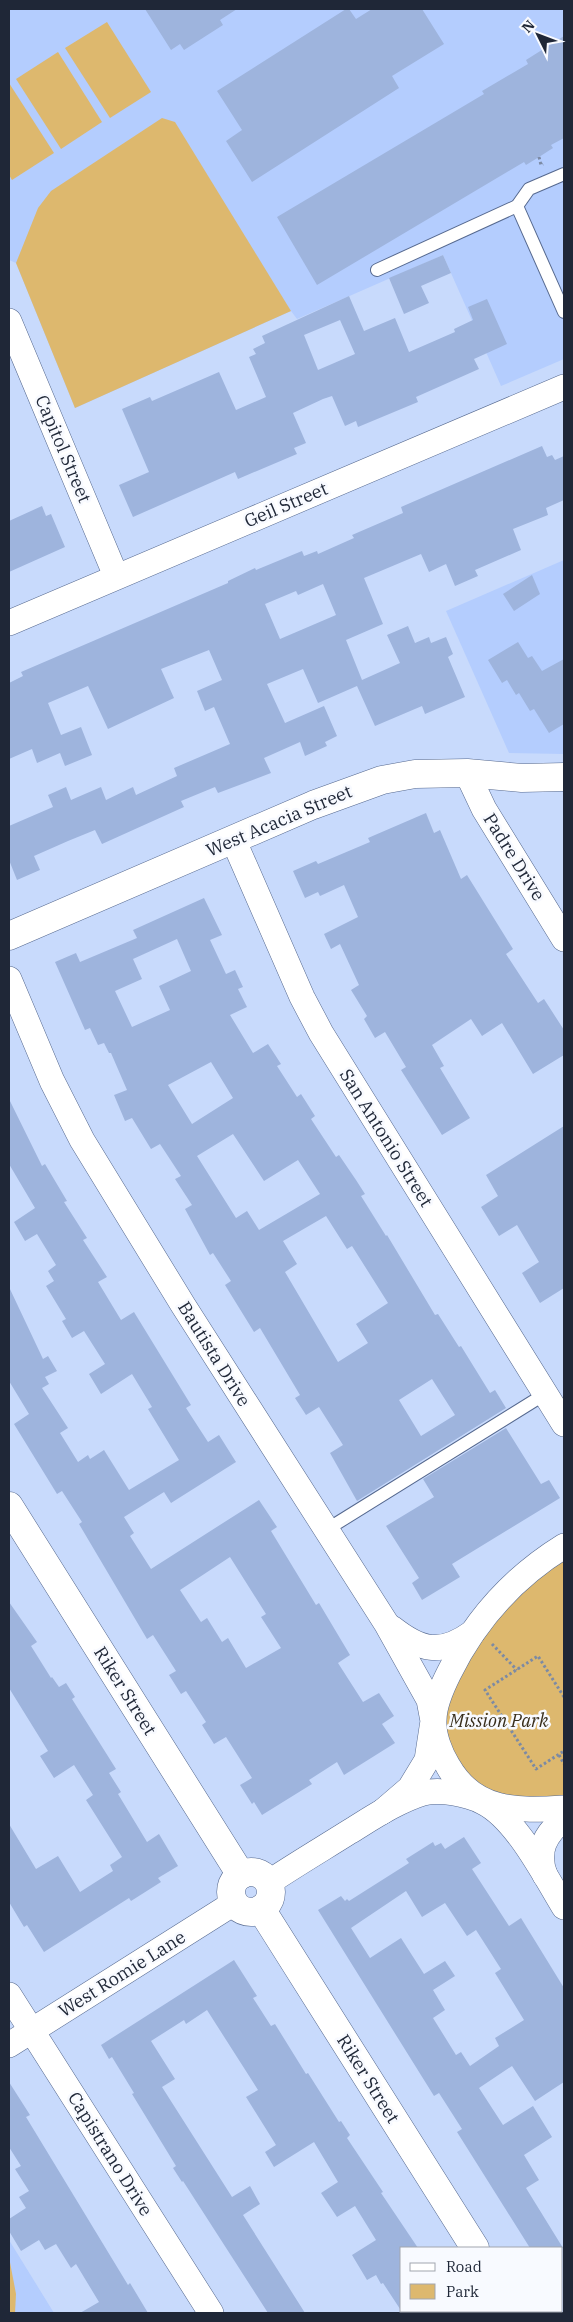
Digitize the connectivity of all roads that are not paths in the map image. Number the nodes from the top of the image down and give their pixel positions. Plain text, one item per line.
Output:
1 (564, 174) edge
2 (517, 206) junction
3 (377, 270) dead end
4 (564, 312) edge
5 (9, 322) edge
6 (564, 387) edge
7 (116, 576) junction
8 (9, 623) edge
9 (467, 773) junction
10 (564, 777) edge
11 (233, 840) junction
12 (9, 936) edge
13 (564, 939) edge
14 (9, 979) edge
15 (545, 1394) junction
16 (564, 1424) edge
17 (9, 1506) edge
18 (326, 1530) junction
19 (564, 1546) edge
20 (386, 1624) junction
21 (480, 1637) junction
22 (434, 1720) junction
23 (483, 1802) junction
24 (564, 1808) edge
25 (382, 1812) junction
26 (564, 1820) edge
27 (241, 1875) junction
28 (546, 1877) junction
29 (268, 1883) junction
30 (234, 1903) junction
31 (564, 1907) edge
32 (261, 1909) junction
33 (9, 1995) edge
34 (31, 2030) junction
35 (9, 2045) edge
36 (474, 2247) edge
37 (211, 2313) edge

1 - 2 lane
2 - 3 lane
2 - 4 lane
5 - 7 street, Capitol Street
6 - 7 street, Geil Street
7 - 8 street, Geil Street
9 - 10 street, West Acacia Street
9 - 11 street, West Acacia Street
9 - 13 street, Padre Drive
11 - 12 street, West Acacia Street
11 - 15 street, San Antonio Street
14 - 18 street, Bautista Drive
15 - 16 street, San Antonio Street
15 - 18 lane
17 - 27 street, Riker Street
18 - 20 street, Bautista Drive
19 - 21 street
20 - 21 street
20 - 22 street, Bautista Drive
21 - 22 street
22 - 23 street
22 - 25 street
23 - 24 street
23 - 25 street
23 - 28 street
25 - 29 street
26 - 28 street
27 - 29 street
27 - 30 street
28 - 31 street
29 - 32 street
30 - 32 street
30 - 34 street, West Romie Lane
32 - 36 street, Riker Street
33 - 34 street, Capistrano Drive
34 - 35 street, West Romie Lane
34 - 37 street, Capistrano Drive

